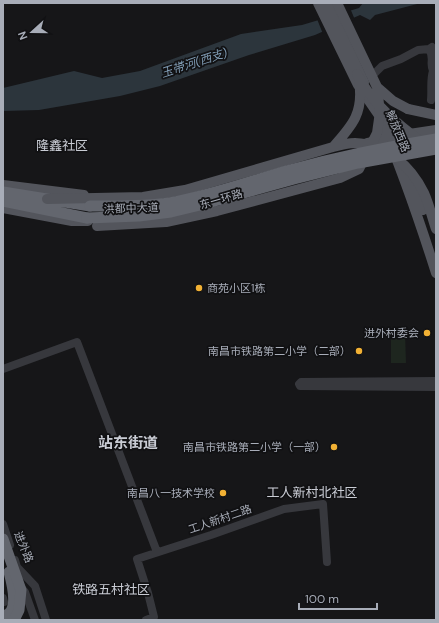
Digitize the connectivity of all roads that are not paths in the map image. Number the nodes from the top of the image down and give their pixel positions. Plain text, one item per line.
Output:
1 (333, 3) edge
2 (337, 3) edge
3 (342, 3) edge
4 (322, 4) edge
5 (345, 35) junction
6 (433, 50) edge
7 (375, 73) junction
8 (358, 74) junction
9 (377, 86) junction
10 (431, 100) dead end
11 (382, 114) junction
12 (436, 115) edge
13 (436, 124) edge
14 (436, 130) edge
15 (421, 132) junction
16 (392, 137) junction
17 (436, 139) edge
18 (333, 147) junction
19 (436, 150) edge
20 (401, 158) junction
21 (3, 185) edge
22 (3, 192) edge
23 (47, 199) junction
24 (3, 201) edge
25 (3, 208) edge
26 (3, 211) edge
27 (436, 229) edge
28 (436, 251) edge
29 (436, 273) edge
30 (3, 369) edge
31 (436, 381) edge
32 (436, 387) edge
33 (3, 524) edge
34 (3, 539) edge
35 (157, 552) junction
36 (3, 554) edge
37 (327, 562) dead end
38 (10, 571) edge
39 (3, 598) edge
40 (3, 602) edge
41 (3, 617) edge
42 (14, 620) edge
43 (35, 620) edge
44 (46, 620) edge
45 (146, 620) edge

1 - 5 main road
2 - 9 main road, bridge
3 - 5 main road
4 - 5 main road
4 - 8 main road
5 - 7 main road
5 - 11 main road
6 - 7 street
6 - 10 street
7 - 11 main road
8 - 18 main road, bridge
8 - 19 main road, bridge
9 - 12 main road, bridge
9 - 26 main road, bridge
11 - 16 main road, 解放西路
13 - 15 main road
14 - 15 main road, 洪都中大道
15 - 16 main road, 洪都中大道
16 - 20 main road, 解放西路
16 - 21 main road, 洪都中大道
17 - 23 highway, 东一环路, bridge
18 - 23 main road, bridge
18 - 27 main road, bridge
19 - 20 main road, 洪都中大道
19 - 24 highway, 东一环路, bridge
20 - 25 main road, 洪都中大道
20 - 28 main road, 解放西路
20 - 29 main road, 解放西路
22 - 23 highway, 东一环路
30 - 35 street
31 - 32 street
33 - 38 street, 进外路
34 - 42 highway, bridge
35 - 37 street, 工人新村二路
35 - 45 street, 工人新村二路
36 - 38 street, 进外路
38 - 41 highway
38 - 43 street, 进外路
38 - 44 street, 进外路
39 - 40 street

